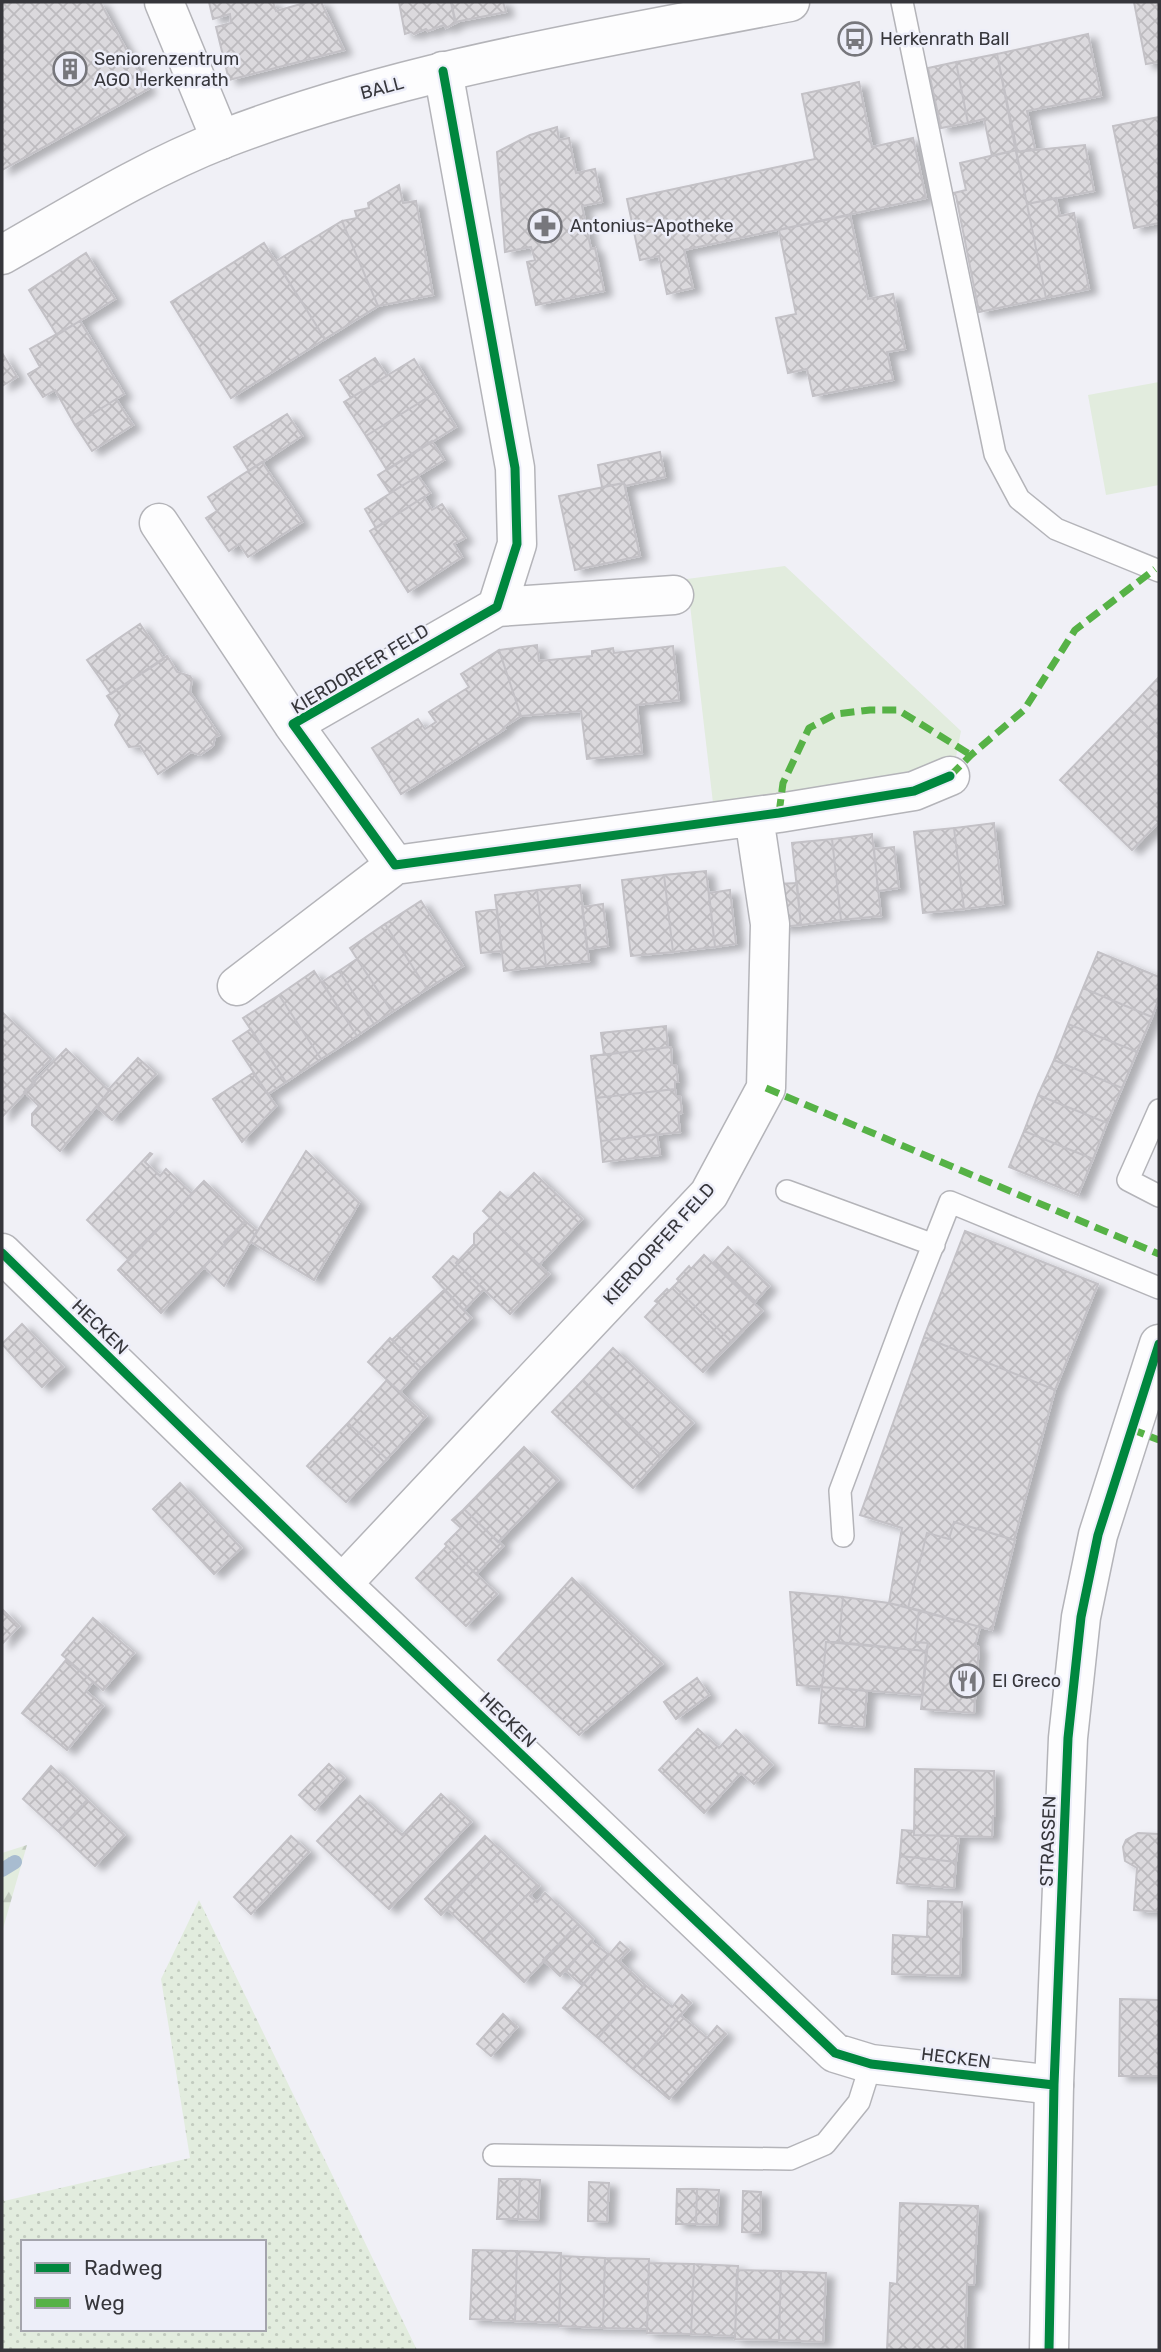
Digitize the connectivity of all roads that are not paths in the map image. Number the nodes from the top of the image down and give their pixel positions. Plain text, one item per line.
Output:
1 (164, 2) edge
2 (790, 2) edge
3 (902, 2) edge
4 (443, 71) junction
5 (221, 140) junction
6 (2, 255) edge
7 (159, 523) dead end
8 (1159, 571) edge
9 (674, 595) dead end
10 (497, 607) junction
11 (293, 724) junction
12 (950, 776) dead end
13 (754, 817) junction
14 (395, 865) junction
15 (237, 986) dead end
16 (1159, 1110) edge
17 (787, 1191) dead end
18 (1159, 1196) edge
19 (934, 1245) junction
20 (2, 1253) edge
21 (1159, 1288) edge
22 (1159, 1344) edge
23 (844, 1536) dead end
24 (342, 1584) junction
25 (871, 2064) junction
26 (1054, 2085) junction
27 (494, 2155) dead end
28 (1049, 2350) edge

1 - 5 street
2 - 4 street, BALL
3 - 8 lane
4 - 5 street, BALL
4 - 10 street
5 - 6 street, BALL
7 - 11 street, KIERDORFER FELD
9 - 10 street, KIERDORFER FELD
10 - 11 street, KIERDORFER FELD
11 - 14 street, KIERDORFER FELD
12 - 13 street
13 - 14 street
13 - 24 street, KIERDORFER FELD
14 - 15 street
16 - 18 lane
17 - 19 lane
19 - 21 lane
19 - 23 lane
20 - 24 street, HECKEN
22 - 26 street, STRASSEN
24 - 25 street, HECKEN
25 - 26 street, HECKEN
25 - 27 lane
26 - 28 street, STRASSEN

